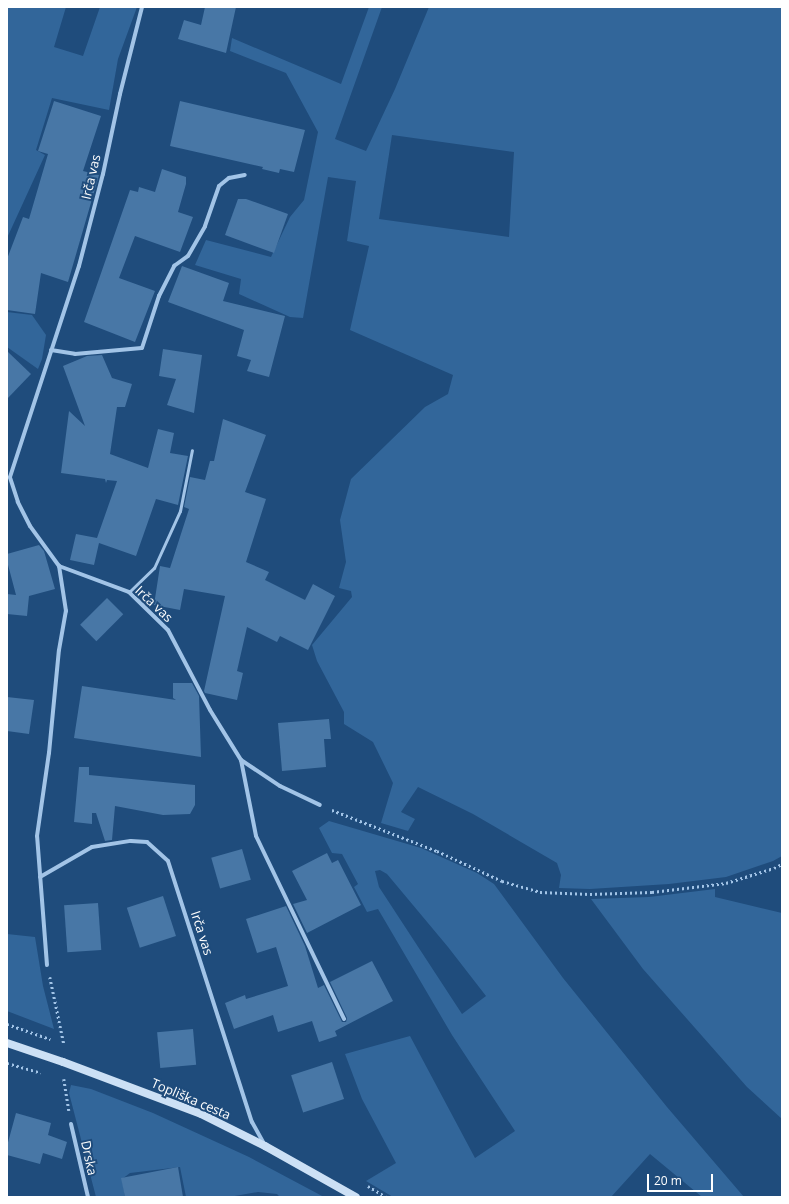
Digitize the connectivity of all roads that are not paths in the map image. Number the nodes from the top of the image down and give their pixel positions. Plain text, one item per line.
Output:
1 (142, 7) edge
2 (245, 176) dead end
3 (51, 350) junction
4 (192, 450) dead end
5 (8, 477) edge
6 (59, 566) junction
7 (129, 592) junction
8 (241, 760) junction
9 (320, 805) road end
10 (40, 877) junction
11 (47, 965) road end
12 (344, 1019) dead end
13 (7, 1043) edge
14 (71, 1124) road end
15 (265, 1146) junction
16 (88, 1197) edge
17 (356, 1197) edge

1 - 3 street, Irča vas
2 - 3 street
3 - 5 street, Irča vas
4 - 7 lane
5 - 6 street, Irča vas
6 - 7 street, Irča vas
6 - 10 street, Irča vas
7 - 8 street, Irča vas
8 - 9 street, Irča vas
8 - 12 street
10 - 11 street, Irča vas
10 - 15 street, Irča vas
13 - 15 main road, Topliška cesta
14 - 16 street, Drska
15 - 17 main road, Topliška cesta

